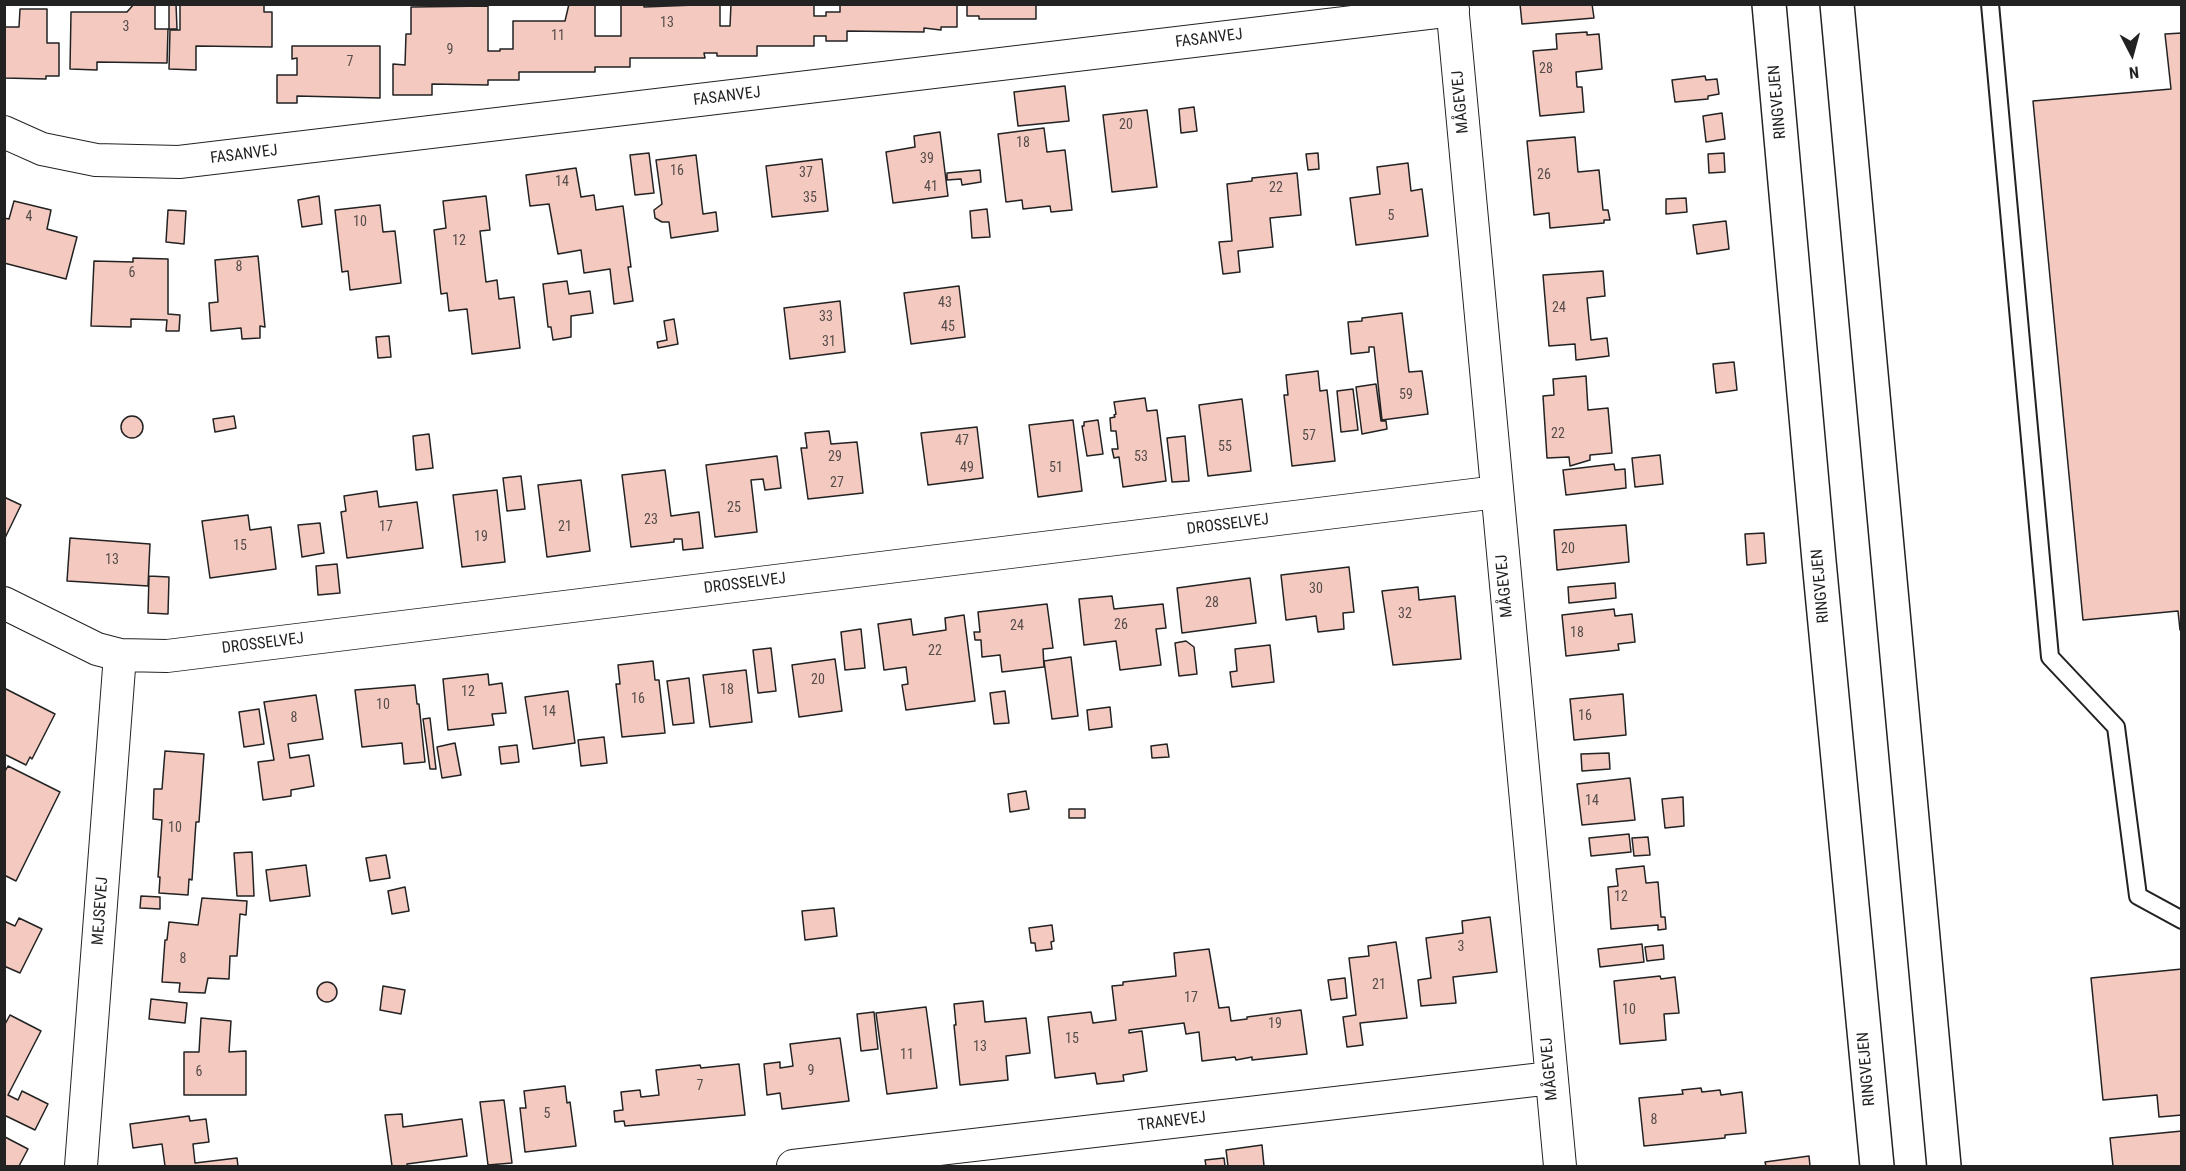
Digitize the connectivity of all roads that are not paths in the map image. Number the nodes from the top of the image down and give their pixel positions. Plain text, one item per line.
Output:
1 (1769, 4) edge
2 (1837, 4) edge
3 (1990, 4) edge
4 (1452, 7) edge
5 (4, 132) edge
6 (1497, 492) junction
7 (4, 603) edge
8 (120, 656) junction
9 (2181, 921) edge
10 (1551, 1078) junction
11 (81, 1167) edge
12 (793, 1167) edge
13 (1560, 1167) edge
14 (1877, 1167) edge
15 (1944, 1167) edge

1 - 14 main road, RINGVEJEN
2 - 15 main road
3 - 9 lane
4 - 5 street, FASANVEJ
4 - 6 street, MÅGEVEJ
6 - 8 street, DROSSELVEJ
6 - 10 street, MÅGEVEJ
7 - 8 street, DROSSELVEJ
8 - 11 street, MEJSEVEJ
10 - 12 street, TRANEVEJ
10 - 13 street, MÅGEVEJ

